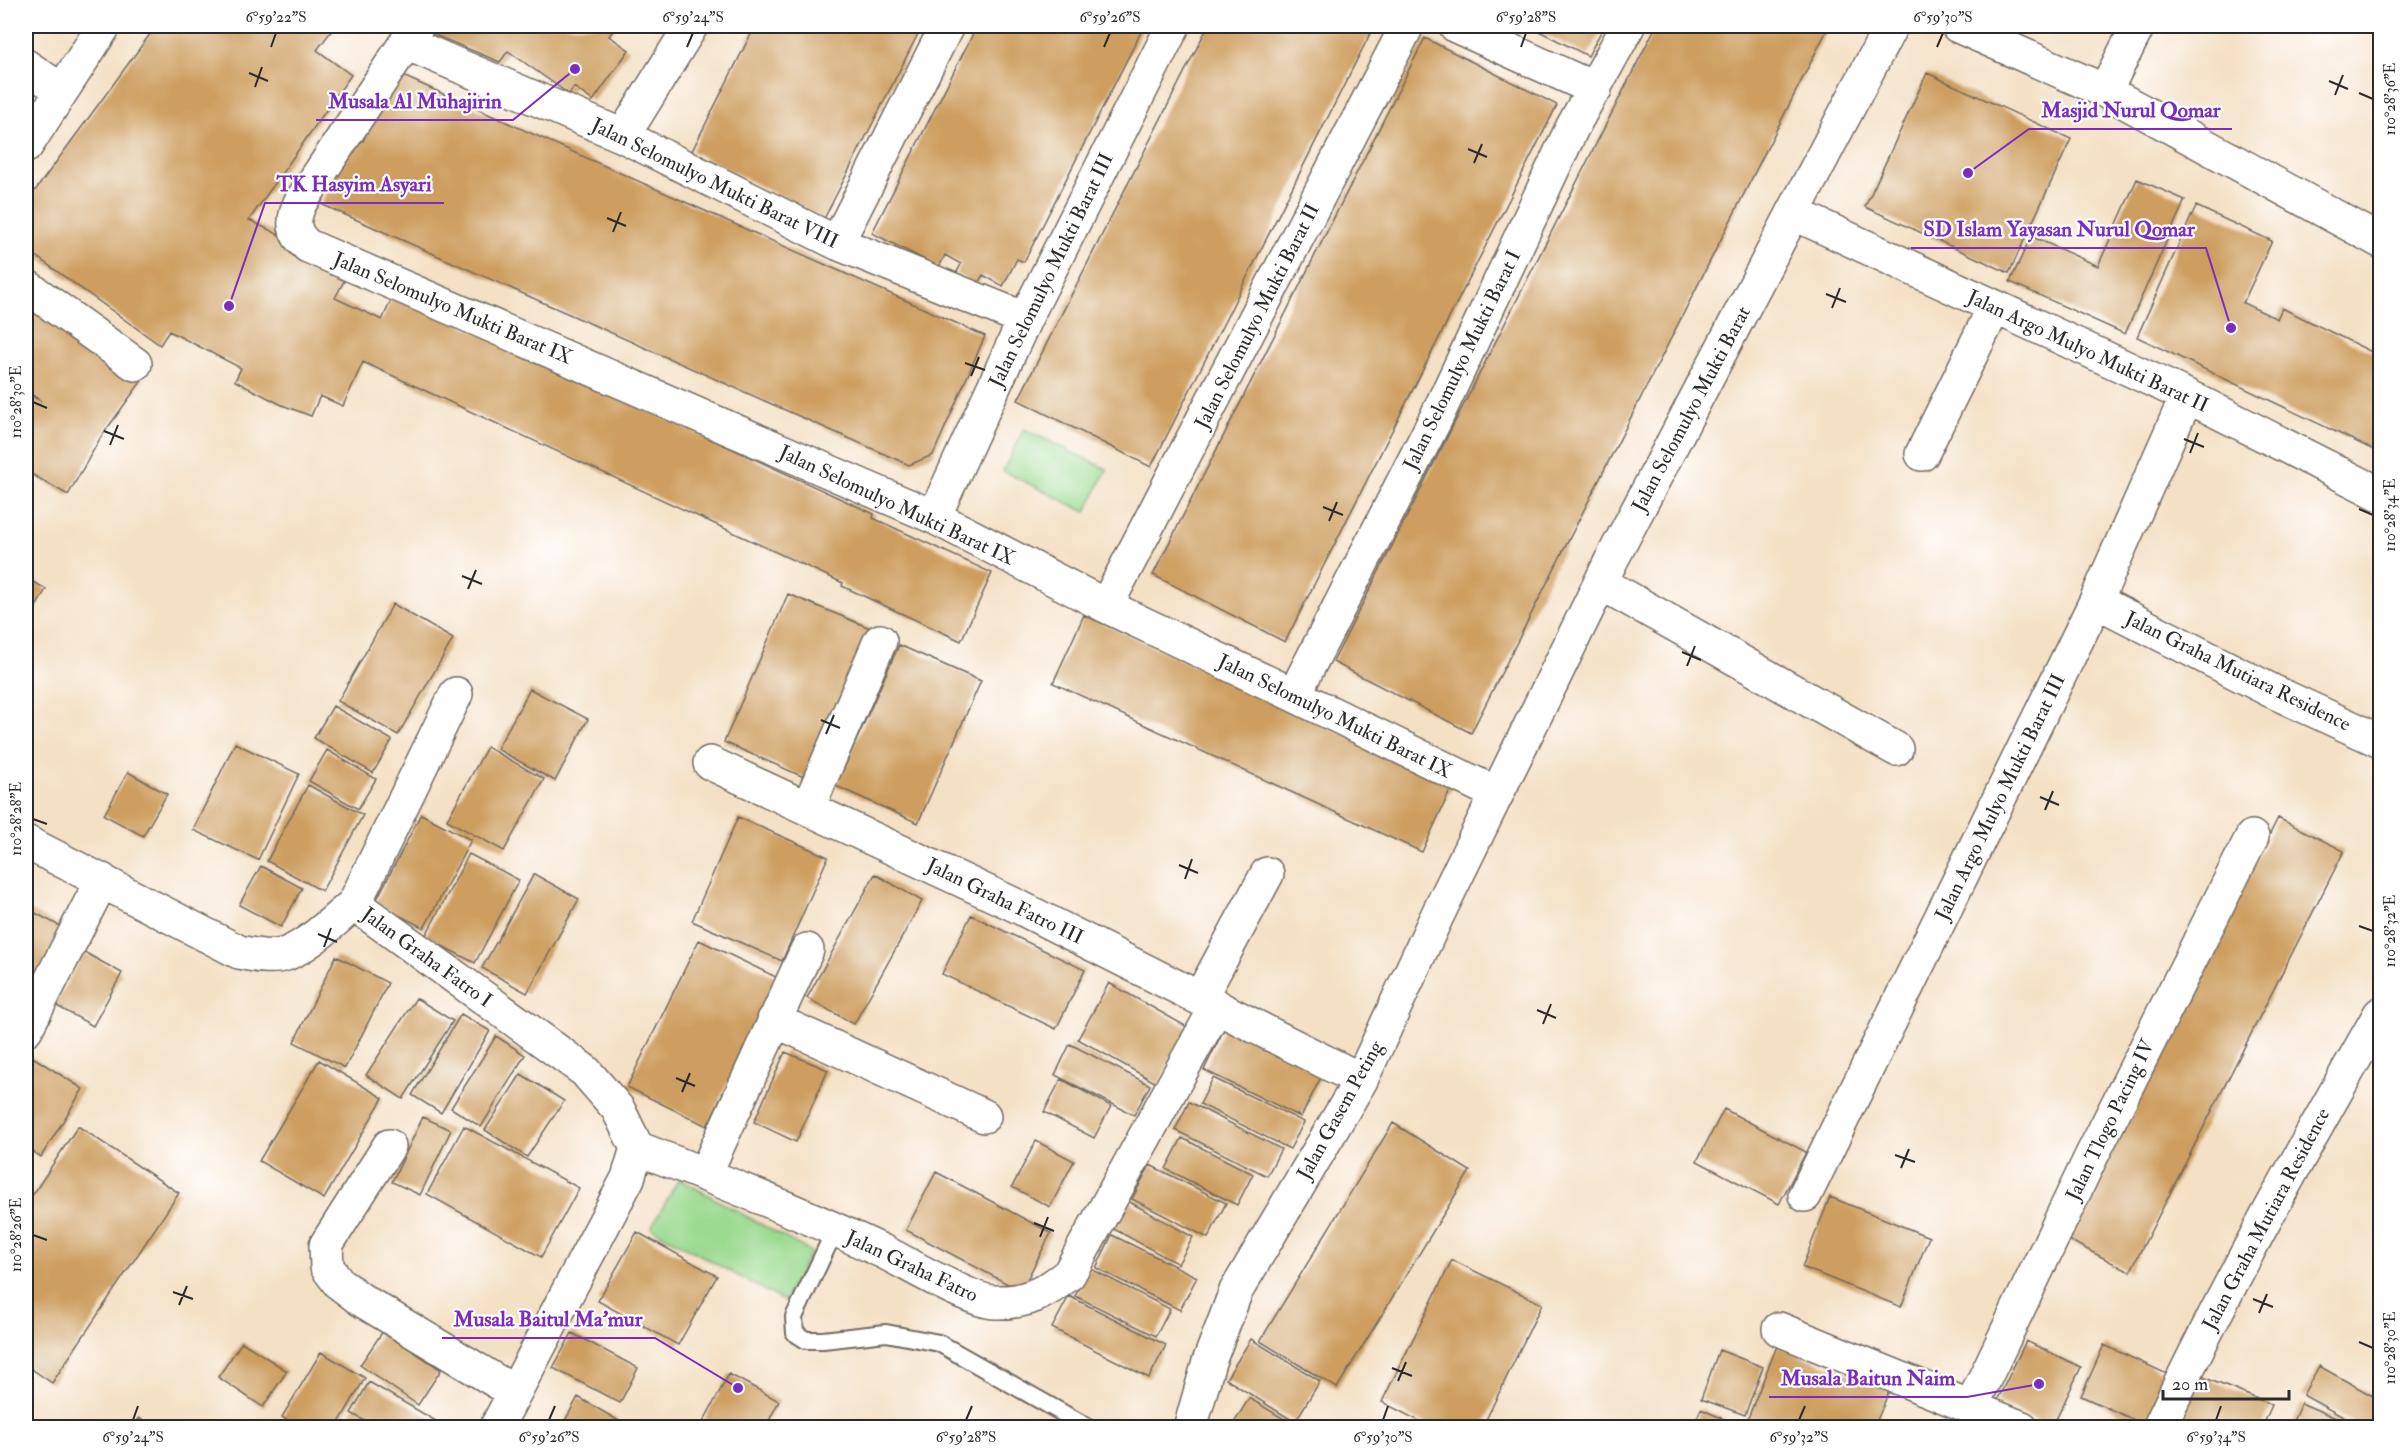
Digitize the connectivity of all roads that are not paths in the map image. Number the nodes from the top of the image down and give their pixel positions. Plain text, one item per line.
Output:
1 (104, 26) edge
2 (691, 26) edge
3 (947, 26) edge
4 (1173, 26) edge
5 (1407, 26) edge
6 (1456, 26) edge
7 (1628, 26) edge
8 (1891, 26) edge
9 (1958, 26) edge
10 (2138, 26) edge
11 (412, 34) edge
12 (44, 79) edge
13 (1595, 89) junction
14 (2105, 91) junction
15 (623, 136) junction
16 (26, 146) edge
17 (1793, 213) junction
18 (2380, 241) edge
19 (837, 243) junction
20 (26, 286) edge
21 (1994, 308) junction
22 (1024, 319) junction
23 (135, 364) dead end
24 (2187, 396) junction
25 (1922, 454) dead end
26 (2380, 494) edge
27 (934, 518) junction
28 (1601, 582) junction
29 (2096, 600) junction
30 (1106, 606) junction
31 (880, 641) dead end
32 (456, 694) dead end
33 (1294, 694) junction
34 (2380, 741) edge
35 (1896, 749) dead end
36 (710, 763) dead end
37 (1497, 794) junction
38 (808, 808) junction
39 (2252, 837) dead end
40 (26, 842) edge
41 (1267, 874) dead end
42 (102, 880) junction
43 (354, 904) junction
44 (807, 950) dead end
45 (1208, 1002) junction
46 (2380, 1014) edge
47 (774, 1020) junction
48 (26, 1029) edge
49 (1361, 1080) junction
50 (984, 1116) dead end
51 (389, 1146) dead end
52 (637, 1148) junction
53 (705, 1174) junction
54 (1805, 1194) dead end
55 (835, 1230) junction
56 (1779, 1329) dead end
57 (514, 1392) junction
58 (1972, 1405) junction
59 (496, 1428) edge
60 (1089, 1428) edge
61 (1191, 1428) edge
62 (2022, 1428) edge
63 (2159, 1428) edge

1 - 12 street
2 - 15 street
3 - 19 street
4 - 22 street, Jalan Selomulyo Mukti Barat III
5 - 30 street, Jalan Selomulyo Mukti Barat II
6 - 13 street
7 - 13 street, Jalan Selomulyo Mukti Barat I
8 - 17 street, Jalan Selomulyo Mukti Barat
9 - 14 street
10 - 14 street
11 - 15 street, Jalan Selomulyo Mukti Barat VIII
11 - 27 street, Jalan Selomulyo Mukti Barat IX
12 - 16 street
13 - 33 street, Jalan Selomulyo Mukti Barat I
14 - 18 street
15 - 19 street, Jalan Selomulyo Mukti Barat VIII
17 - 21 street, Jalan Argo Mulyo Mukti Barat II
17 - 28 street, Jalan Selomulyo Mukti Barat
19 - 22 street, Jalan Selomulyo Mukti Barat VIII
20 - 23 street
21 - 24 street, Jalan Argo Mulyo Mukti Barat II
21 - 25 street
22 - 27 street, Jalan Selomulyo Mukti Barat III
24 - 26 street, Jalan Argo Mulyo Mukti Barat II
24 - 29 street, Jalan Argo Mulyo Mukti Barat III
27 - 30 street, Jalan Selomulyo Mukti Barat IX
28 - 35 street
28 - 37 street, Jalan Selomulyo Mukti Barat
29 - 34 street, Jalan Graha Mutiara Residence
29 - 54 street, Jalan Argo Mulyo Mukti Barat III
30 - 33 street, Jalan Selomulyo Mukti Barat IX
31 - 38 street
32 - 43 street, Jalan Graha Fatro I
33 - 37 street, Jalan Selomulyo Mukti Barat IX
36 - 38 street, Jalan Graha Fatro III
37 - 49 street, Jalan Gasem Peting
38 - 45 street, Jalan Graha Fatro III
39 - 58 street, Jalan Tlogo Pacing IV
40 - 42 street
41 - 45 street
42 - 43 street
42 - 48 street
43 - 52 street, Jalan Graha Fatro I
44 - 47 street
45 - 49 street, Jalan Graha Fatro III
45 - 55 street, Jalan Graha Fatro
46 - 63 street, Jalan Graha Mutiara Residence
47 - 50 street
47 - 53 street
49 - 61 street, Jalan Gasem Peting
51 - 57 street
52 - 53 street, Jalan Graha Fatro
52 - 57 street
53 - 55 street, Jalan Graha Fatro
55 - 60 lane
56 - 58 street
57 - 59 street
58 - 62 street

